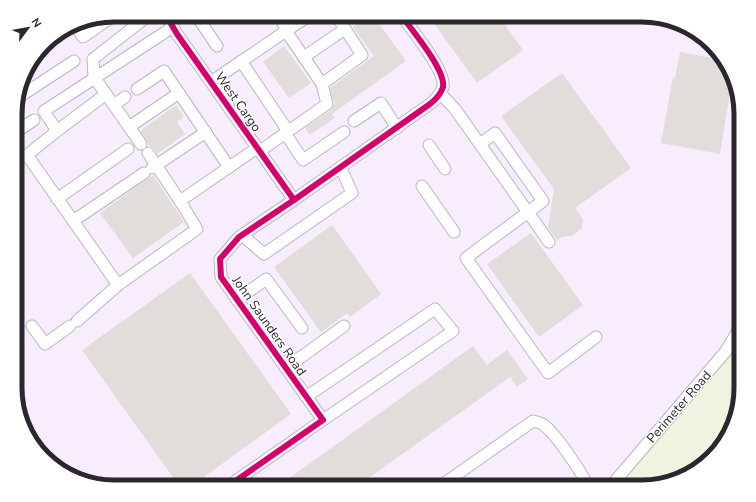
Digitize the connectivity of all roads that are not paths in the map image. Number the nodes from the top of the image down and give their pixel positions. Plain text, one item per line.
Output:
1 (140, 22) edge
2 (168, 22) edge
3 (172, 22) edge
4 (201, 22) edge
5 (283, 22) edge
6 (300, 22) edge
7 (340, 22) edge
8 (406, 22) edge
9 (104, 23) edge
10 (345, 29) junction
11 (78, 30) edge
12 (286, 31) junction
13 (216, 46) dead end
14 (304, 57) junction
15 (74, 61) dead end
16 (241, 62) junction
17 (94, 77) junction
18 (211, 82) junction
19 (322, 84) junction
20 (137, 89) dead end
21 (441, 90) junction
22 (25, 93) edge
23 (179, 93) junction
24 (106, 94) junction
25 (125, 97) dead end
26 (114, 104) junction
27 (34, 120) dead end
28 (354, 121) dead end
29 (129, 127) junction
30 (22, 128) edge
31 (397, 128) junction
32 (56, 131) junction
33 (206, 132) junction
34 (286, 132) junction
35 (344, 132) dead end
36 (480, 144) junction
37 (138, 146) junction
38 (430, 146) dead end
39 (258, 150) junction
40 (229, 167) junction
41 (340, 168) junction
42 (151, 169) junction
43 (445, 169) dead end
44 (422, 186) dead end
45 (57, 199) junction
46 (294, 200) junction
47 (180, 201) junction
48 (528, 213) junction
49 (73, 221) junction
50 (454, 232) dead end
51 (242, 235) junction
52 (549, 242) dead end
53 (118, 285) junction
54 (237, 300) junction
55 (32, 326) dead end
56 (344, 326) dead end
57 (302, 328) dead end
58 (596, 337) dead end
59 (734, 337) edge
60 (285, 367) junction
61 (306, 397) junction
62 (323, 420) junction
63 (237, 480) edge
64 (449, 480) edge
65 (585, 480) edge
66 (616, 480) edge

1 - 17 street
2 - 17 street
3 - 18 street, West Cargo
4 - 13 street
5 - 12 street
6 - 12 street
7 - 10 street
8 - 21 street
9 - 11 street
10 - 14 street
10 - 19 street
12 - 14 street
12 - 16 street
14 - 19 street
15 - 22 street
16 - 18 street
16 - 34 street
17 - 24 street
17 - 32 street
18 - 39 street, West Cargo
19 - 34 street
20 - 23 street
21 - 31 street, John Saunders Road
21 - 36 street
23 - 29 street
23 - 33 street
24 - 26 street
24 - 32 street
25 - 26 street
26 - 29 street
27 - 30 street
28 - 31 street
29 - 37 street
31 - 41 street, John Saunders Road
32 - 45 street
33 - 40 street
33 - 42 street
34 - 35 street
34 - 39 street
36 - 48 street
36 - 48 street
37 - 42 street
37 - 45 street
38 - 43 street
39 - 40 street
39 - 46 street, West Cargo
40 - 47 street
41 - 46 street, John Saunders Road
41 - 51 street
42 - 47 street
42 - 49 street
44 - 50 street
45 - 49 street
46 - 51 street, John Saunders Road
47 - 53 street
48 - 52 street
48 - 58 street
49 - 53 street
51 - 54 street, John Saunders Road
53 - 55 street
54 - 57 street
54 - 60 street, John Saunders Road
56 - 60 street
59 - 66 street, Perimeter Road
60 - 61 street, John Saunders Road
61 - 62 street, John Saunders Road
61 - 62 street
62 - 63 street
64 - 65 street

